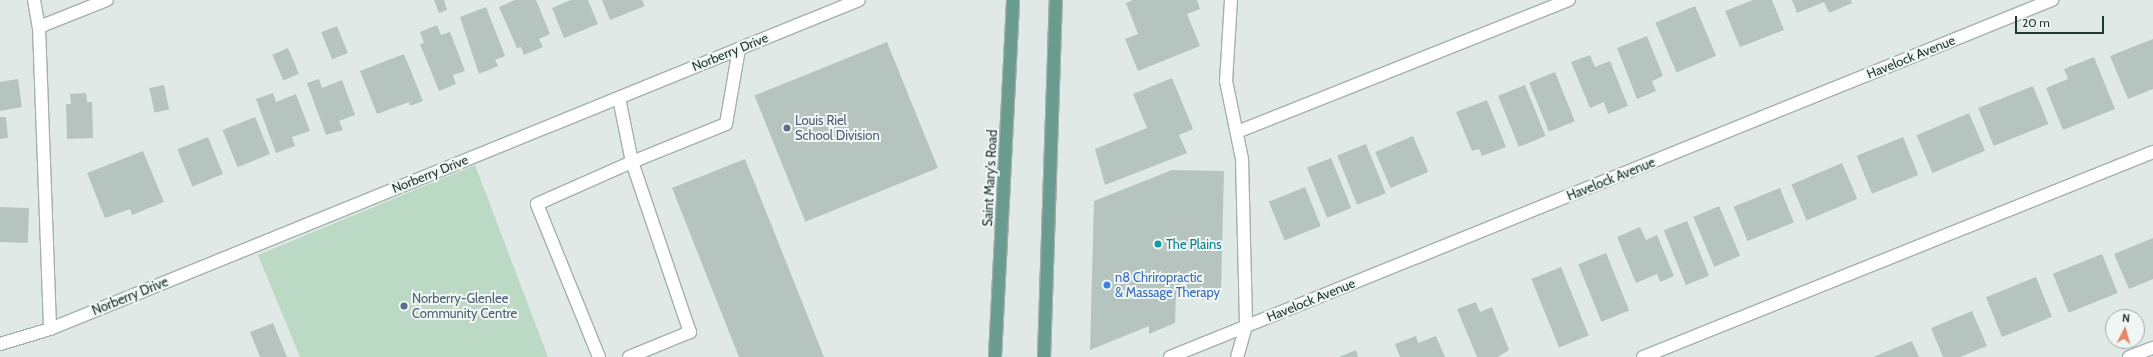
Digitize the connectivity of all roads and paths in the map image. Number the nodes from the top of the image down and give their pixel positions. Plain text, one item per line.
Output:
1 (34, 0) edge
2 (107, 0) edge
3 (859, 0) edge
4 (1013, 0) edge
5 (1056, 0) edge
6 (1231, 0) edge
7 (1569, 0) edge
8 (2052, 0) edge
9 (833, 5) edge
10 (39, 27) junction
11 (739, 49) junction
12 (619, 98) junction
13 (1237, 132) junction
14 (2153, 152) edge
15 (632, 162) junction
16 (1246, 326) junction
17 (50, 329) junction
18 (0, 344) edge
19 (2153, 348) edge
20 (599, 357) edge
21 (629, 357) edge
22 (995, 357) edge
23 (1044, 357) edge
24 (1170, 357) edge
25 (1237, 357) edge
26 (1643, 357) edge
27 (2129, 357) edge

1 - 10 street
2 - 10 street
3 - 9 street, Norberry Drive
4 - 22 main road, Saint Mary's Road
5 - 23 main road
6 - 13 street
7 - 13 street
8 - 16 street, Havelock Avenue
9 - 11 street, Norberry Drive
10 - 17 street
11 - 12 street, Norberry Drive
11 - 15 street
12 - 15 street
12 - 17 street, Norberry Drive
13 - 16 street
14 - 26 street
15 - 20 street
15 - 21 street
16 - 24 street, Havelock Avenue
16 - 25 street
17 - 18 street, Norberry Drive
19 - 27 street

